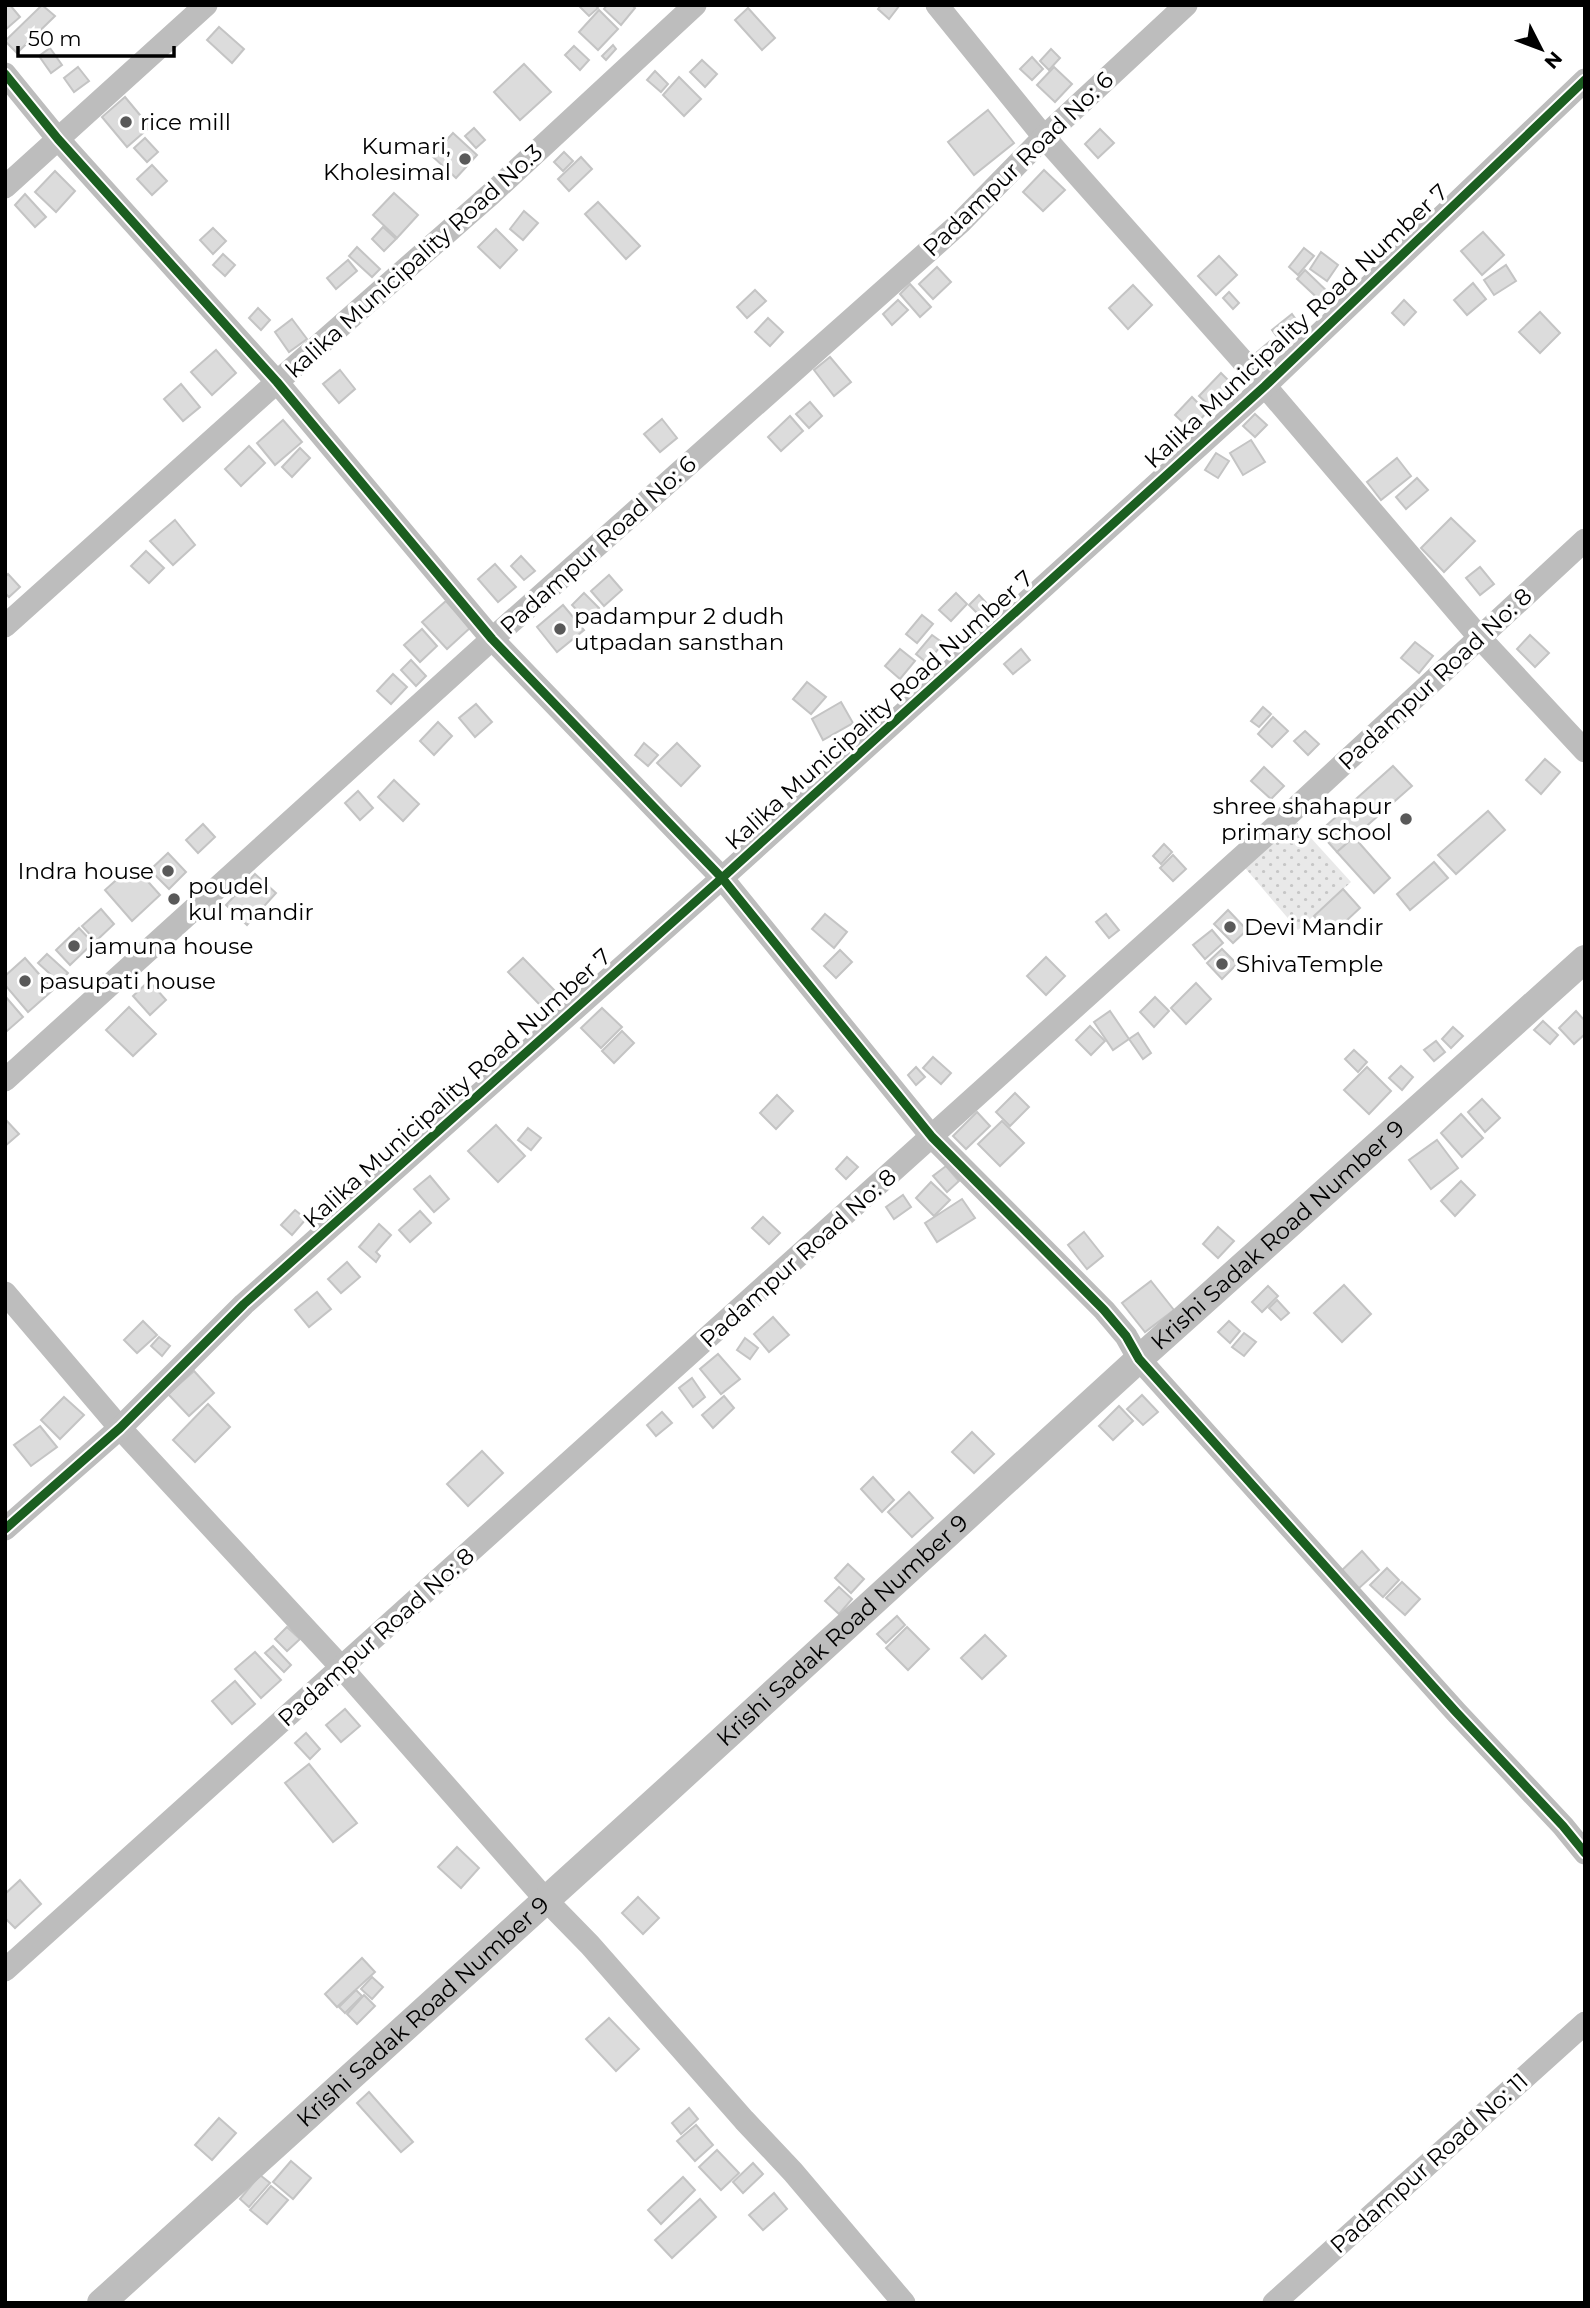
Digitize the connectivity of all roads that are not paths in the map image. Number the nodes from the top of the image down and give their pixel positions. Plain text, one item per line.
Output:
1 (206, 5) edge
2 (695, 5) edge
3 (937, 5) edge
4 (1186, 5) edge
5 (5, 74) edge
6 (1585, 80) edge
7 (1044, 137) junction
8 (58, 139) junction
9 (5, 187) edge
10 (277, 382) junction
11 (1265, 386) junction
12 (1585, 540) edge
13 (5, 626) edge
14 (1479, 638) junction
15 (492, 639) junction
16 (1585, 751) edge
17 (722, 878) junction
18 (1585, 959) edge
19 (5, 1080) edge
20 (932, 1137) junction
21 (5, 1293) edge
22 (1139, 1359) junction
23 (120, 1427) junction
24 (5, 1529) edge
25 (342, 1668) junction
26 (1585, 1853) edge
27 (546, 1900) junction
28 (5, 1970) edge
29 (1585, 2023) edge
30 (101, 2303) edge
31 (904, 2303) edge
32 (1274, 2303) edge

1 - 8 street
2 - 10 street, kalika Municipality Road No.3
3 - 7 street
4 - 7 street, Padampur Road No: 6
5 - 8 street
6 - 11 street, Kalika Municipality Road Number 7
7 - 11 street
7 - 15 street, Padampur Road No: 6
8 - 9 street
8 - 10 street
10 - 13 street, kalika Municipality Road No.3
10 - 15 street
11 - 14 street
11 - 17 street, Kalika Municipality Road Number 7
12 - 14 street, Padampur Road No: 8
14 - 16 street
14 - 20 street, Padampur Road No: 8
15 - 17 street
15 - 19 street, Padampur Road No: 6
17 - 20 street
17 - 23 street, Kalika Municipality Road Number 7
18 - 22 street, Krishi Sadak Road Number 9
20 - 22 street
20 - 25 street, Padampur Road No: 8
21 - 23 street
22 - 26 street
22 - 27 street, Krishi Sadak Road Number 9
23 - 24 street, Kalika Municipality Road Number 7
23 - 25 street
25 - 27 street
25 - 28 street, Padampur Road No: 8
27 - 30 street, Krishi Sadak Road Number 9
27 - 31 street
29 - 32 street, Padampur Road No: 11

